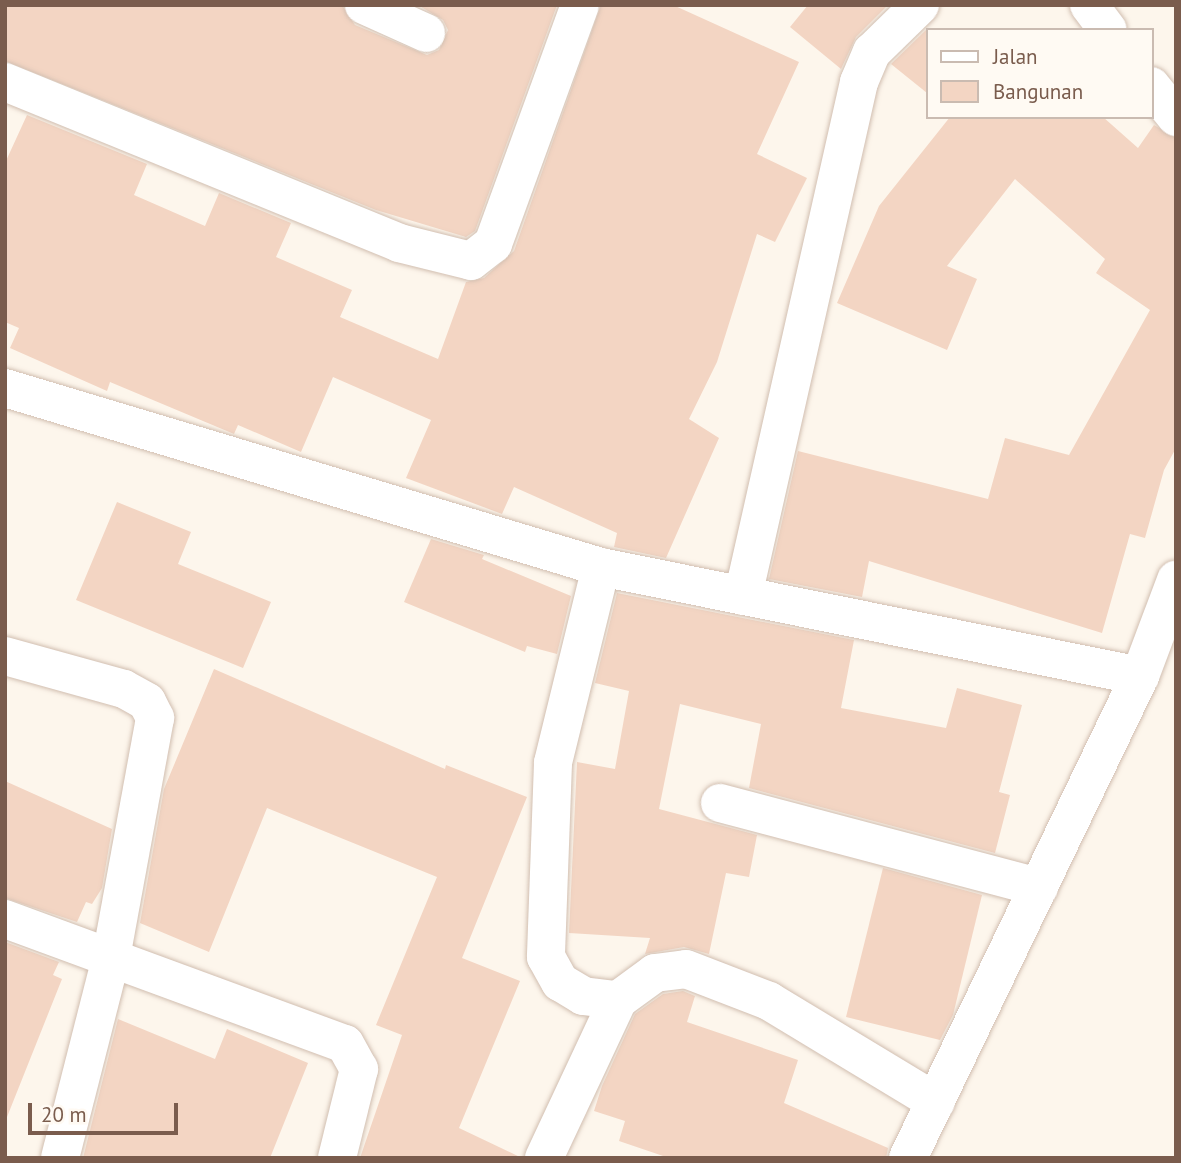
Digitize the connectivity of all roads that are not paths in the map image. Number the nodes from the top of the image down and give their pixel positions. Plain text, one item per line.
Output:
1 (364, 5) edge
2 (580, 5) edge
3 (920, 5) edge
4 (1089, 5) edge
5 (1106, 28) edge
6 (426, 33) dead end
7 (5, 82) edge
8 (1153, 88) edge
9 (1176, 117) edge
10 (5, 388) edge
11 (601, 567) junction
12 (1176, 580) edge
13 (743, 596) junction
14 (5, 656) edge
15 (1140, 676) junction
16 (720, 803) dead end
17 (1039, 887) junction
18 (5, 919) edge
19 (111, 958) junction
20 (618, 1000) junction
21 (936, 1102) junction
22 (60, 1158) edge
23 (337, 1158) edge
24 (544, 1158) edge
25 (908, 1158) edge

1 - 6 street
2 - 7 street
3 - 13 street
4 - 5 street
8 - 9 street
10 - 11 street
11 - 13 street
11 - 20 street
12 - 15 street
13 - 15 street
14 - 19 street
15 - 17 street
16 - 17 street
17 - 21 street
18 - 19 street
19 - 22 street
19 - 23 street
20 - 21 street
20 - 24 street
21 - 25 street

